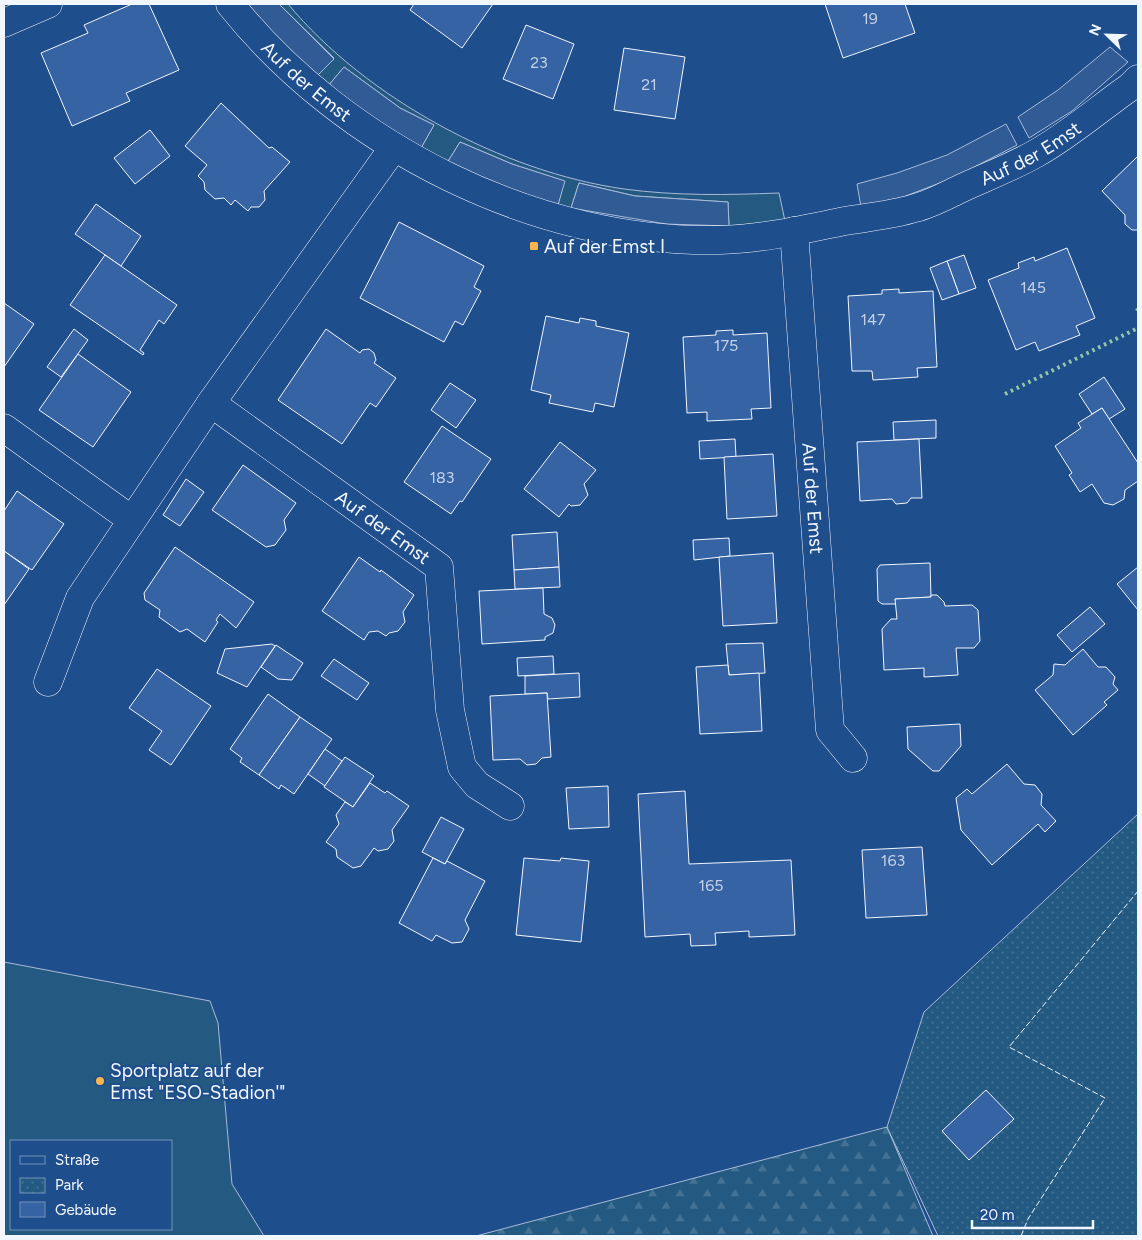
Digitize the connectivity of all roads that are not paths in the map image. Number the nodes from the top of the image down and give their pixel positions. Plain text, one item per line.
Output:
1 (48, 4) edge
2 (230, 4) edge
3 (4, 23) edge
4 (1138, 78) edge
5 (394, 147) junction
6 (794, 231) junction
7 (212, 403) junction
8 (4, 428) edge
9 (132, 520) junction
10 (48, 682) dead end
11 (853, 758) dead end
12 (510, 806) dead end

1 - 3 street
2 - 5 street, Auf der Emst
4 - 6 street, Auf der Emst
5 - 6 street, Auf der Emst
5 - 7 street
6 - 11 street, Auf der Emst
7 - 9 street
7 - 12 street, Auf der Emst
8 - 9 street
9 - 10 street

